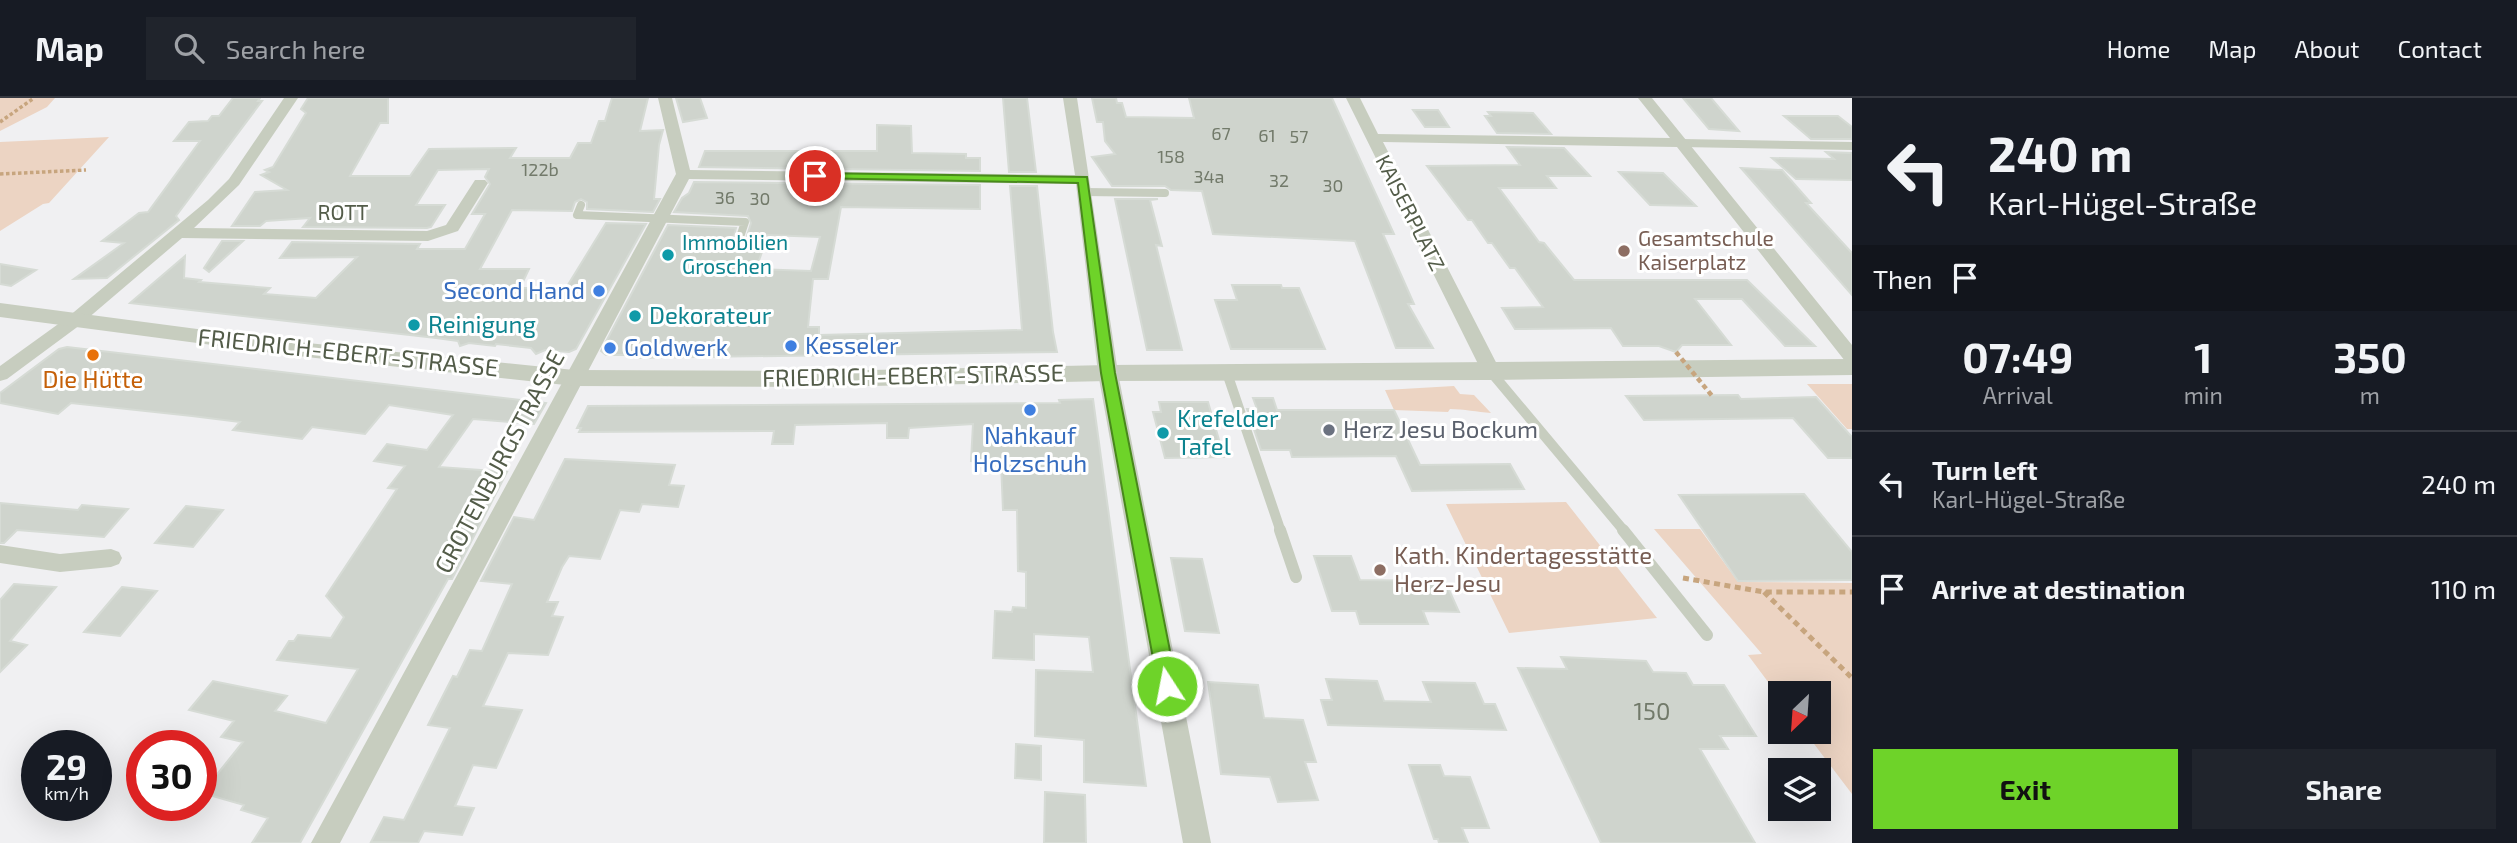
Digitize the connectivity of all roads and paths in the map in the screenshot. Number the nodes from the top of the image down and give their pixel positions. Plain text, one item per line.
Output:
1 (34, 98) edge
2 (291, 98) edge
3 (664, 98) edge
4 (1070, 98) edge
5 (1353, 98) edge
6 (1645, 98) edge
7 (0, 122) edge
8 (1373, 138) junction
9 (1681, 143) junction
10 (1852, 146) edge
11 (86, 170) dead end
12 (0, 174) edge
13 (684, 174) junction
14 (480, 183) dead end
15 (1084, 186) junction
16 (1165, 193) dead end
17 (581, 205) dead end
18 (661, 217) junction
19 (180, 233) junction
20 (737, 246) dead end
21 (0, 310) edge
22 (74, 321) junction
23 (1676, 352) dead end
24 (1852, 357) edge
25 (1852, 367) edge
26 (1108, 373) junction
27 (1227, 373) junction
28 (1491, 373) junction
29 (0, 375) edge
30 (575, 378) junction
31 (1713, 397) dead end
32 (0, 554) edge
33 (111, 558) dead end
34 (1661, 575) junction
35 (1296, 576) dead end
36 (1763, 592) junction
37 (1852, 592) edge
38 (1707, 635) dead end
39 (1852, 678) edge
40 (325, 843) edge
41 (1197, 843) edge

1 - 7 path
2 - 19 street
3 - 13 street
4 - 15 street
5 - 8 street
6 - 9 street
8 - 9 street, KAISERPLATZ
8 - 28 street, KAISERPLATZ
9 - 10 lane
9 - 24 street
11 - 12 path
13 - 15 street
13 - 18 street, GROTENBURGSTRASSE
14 - 19 street, ROTT
15 - 16 lane
15 - 26 street
17 - 18 lane
18 - 20 lane
18 - 30 street, GROTENBURGSTRASSE
19 - 22 street
21 - 22 street, FRIEDRICH-EBERT-STRASSE
22 - 29 street
22 - 30 street, FRIEDRICH-EBERT-STRASSE
23 - 31 path, bridge
25 - 28 street
26 - 27 street, FRIEDRICH-EBERT-STRASSE
26 - 30 street, FRIEDRICH-EBERT-STRASSE
26 - 41 street
27 - 28 street, FRIEDRICH-EBERT-STRASSE
27 - 35 lane
28 - 34 lane
30 - 40 street, GROTENBURGSTRASSE
32 - 33 street
34 - 36 path
34 - 38 lane
36 - 37 path
36 - 39 path

